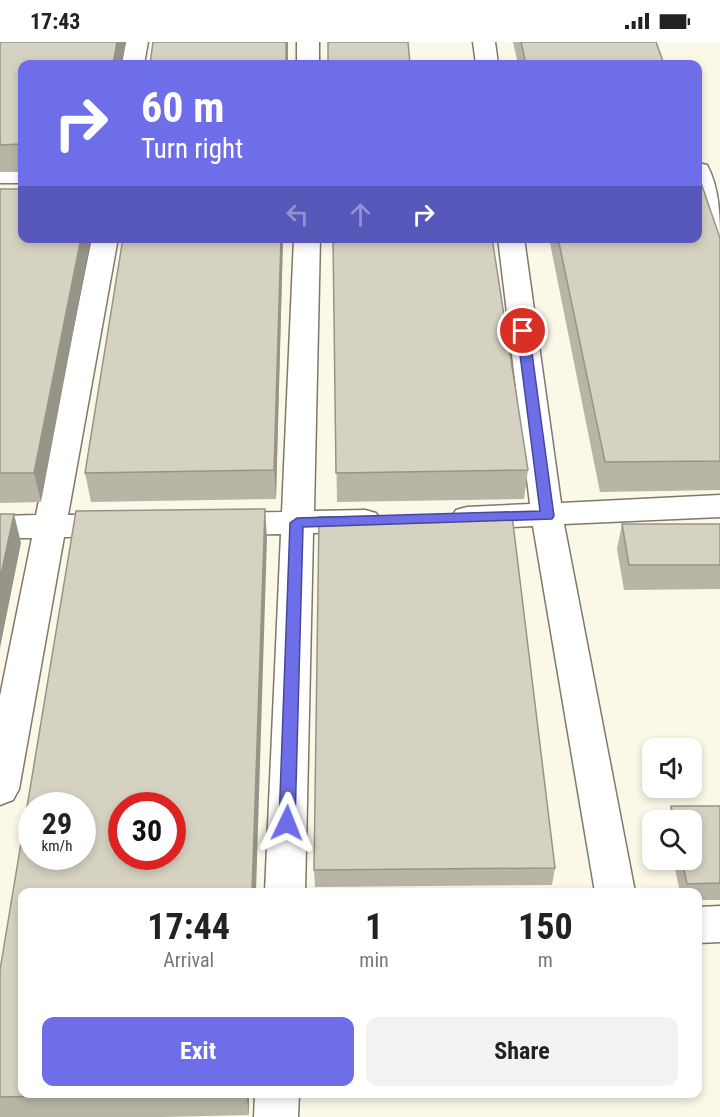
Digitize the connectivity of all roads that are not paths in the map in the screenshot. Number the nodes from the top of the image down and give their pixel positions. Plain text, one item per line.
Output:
1 (137, 42) edge
2 (308, 42) edge
3 (484, 42) edge
4 (134, 60) edge
5 (308, 60) edge
6 (486, 60) edge
7 (720, 169) edge
8 (702, 170) edge
9 (18, 176) edge
10 (0, 177) edge
11 (702, 182) edge
12 (720, 238) edge
13 (104, 243) edge
14 (307, 243) edge
15 (512, 243) edge
16 (720, 507) edge
17 (547, 516) junction
18 (440, 519) edge
19 (392, 520) edge
20 (297, 523) junction
21 (144, 524) edge
22 (191, 524) edge
23 (50, 525) junction
24 (0, 526) edge
25 (0, 789) edge
26 (285, 888) edge
27 (614, 888) edge
28 (720, 924) edge
29 (702, 925) edge
30 (277, 1098) edge
31 (276, 1117) edge

1 - 4 street
2 - 5 street
3 - 6 street
7 - 8 street
9 - 10 street
11 - 12 street
13 - 23 street
14 - 20 street
15 - 17 street
16 - 17 street
17 - 18 street
17 - 27 street
19 - 20 street
20 - 22 street
20 - 26 street
21 - 23 street
23 - 24 street
23 - 25 street
28 - 29 street
30 - 31 street

